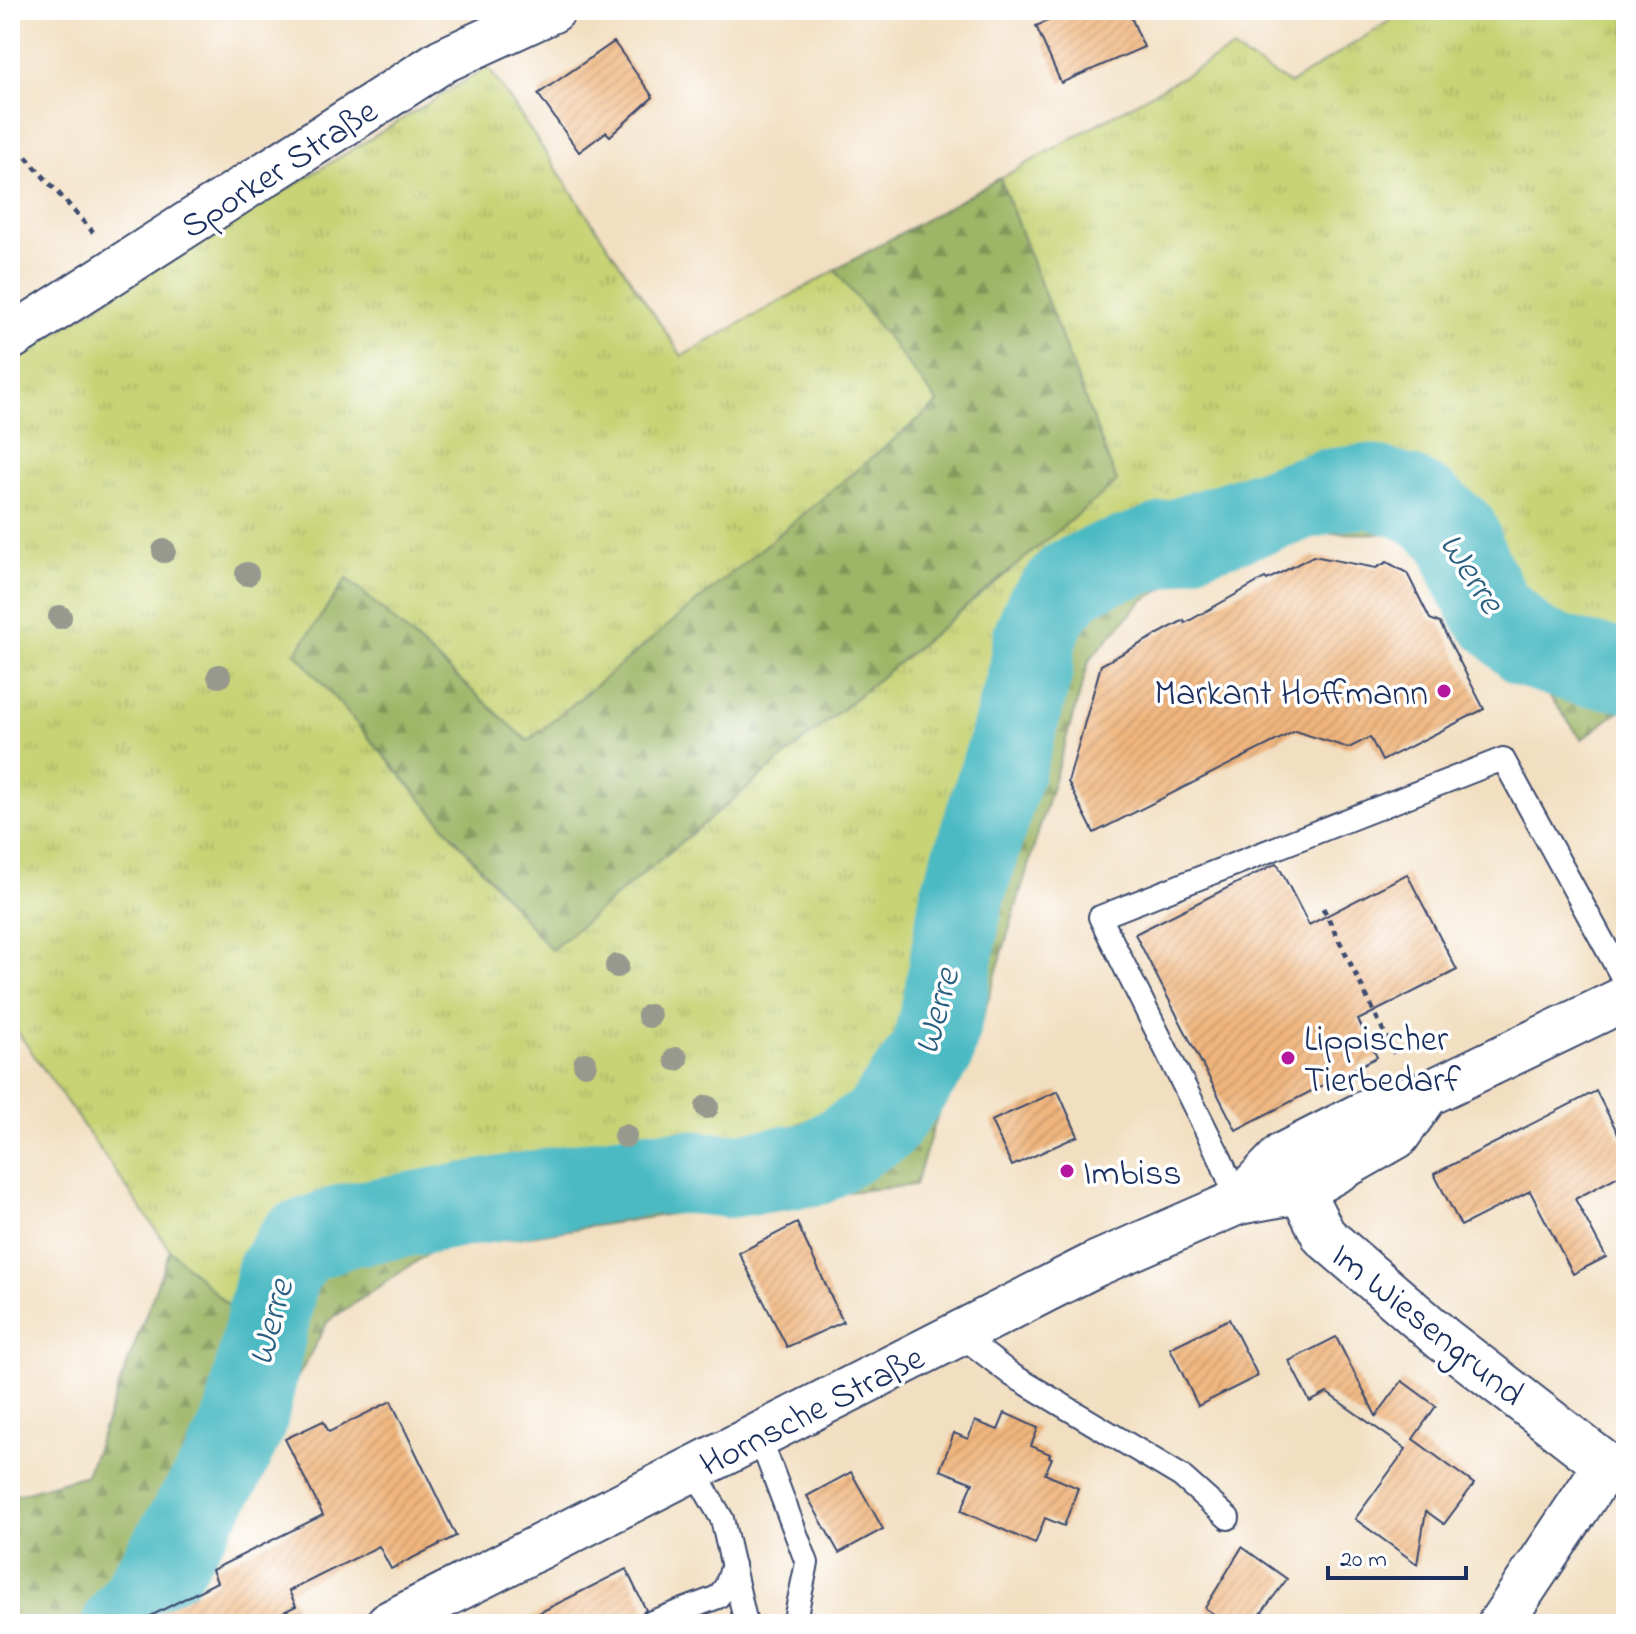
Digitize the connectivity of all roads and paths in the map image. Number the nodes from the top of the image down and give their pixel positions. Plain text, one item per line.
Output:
1 (553, 10) edge
2 (10, 139) edge
3 (123, 266) junction
4 (10, 338) edge
5 (1323, 908) dead end
6 (1626, 984) edge
7 (1626, 998) edge
8 (1414, 1080) junction
9 (1292, 1173) junction
10 (1238, 1202) junction
11 (959, 1334) junction
12 (759, 1436) junction
13 (693, 1469) junction
14 (1616, 1474) edge
15 (1228, 1518) dead end
16 (733, 1565) junction
17 (652, 1622) dead end
18 (388, 1624) edge
19 (746, 1624) edge
20 (794, 1624) edge
21 (1500, 1624) edge

1 - 3 main road, Sporker Straße
2 - 3 path
3 - 4 main road, Sporker Straße
5 - 8 path
6 - 10 lane
7 - 8 main road, Hornsche Straße
8 - 9 main road, Hornsche Straße
9 - 10 main road, Hornsche Straße
9 - 14 main road, Im Wiesengrund
10 - 11 main road, Hornsche Straße
11 - 12 main road, Hornsche Straße
11 - 15 lane
12 - 13 main road, Hornsche Straße
12 - 20 lane
13 - 16 lane
13 - 18 main road, Hornsche Straße
14 - 21 main road, Im Wiesengrund
16 - 17 lane
16 - 19 lane

